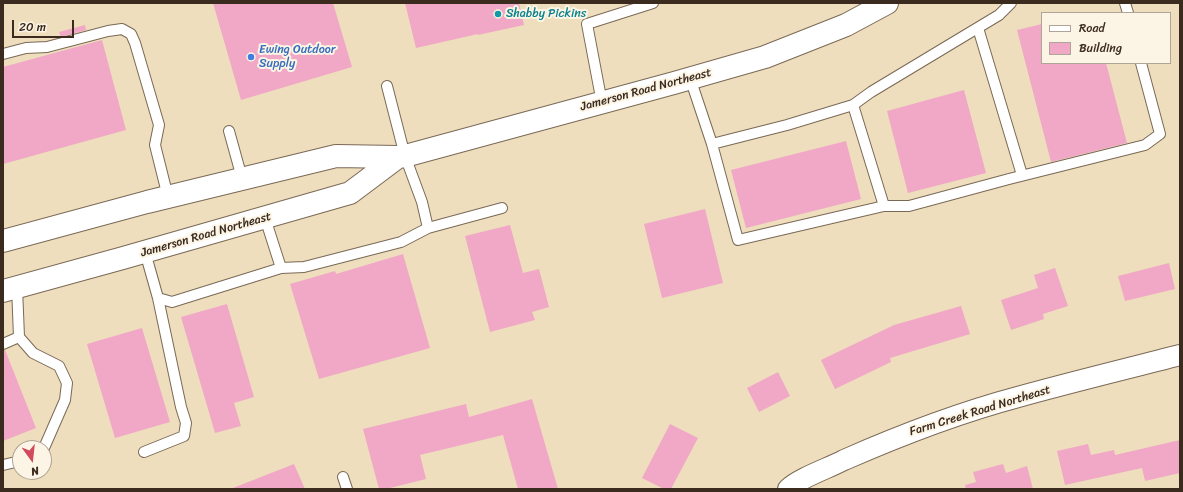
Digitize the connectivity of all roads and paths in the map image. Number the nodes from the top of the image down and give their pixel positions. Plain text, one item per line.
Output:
1 (653, 3) edge
2 (887, 3) edge
3 (1011, 3) edge
4 (978, 28) junction
5 (3, 54) edge
6 (1141, 64) edge
7 (690, 78) junction
8 (387, 86) dead end
9 (602, 102) junction
10 (852, 106) junction
11 (229, 131) dead end
12 (712, 144) junction
13 (401, 157) junction
14 (1022, 175) junction
15 (242, 178) junction
16 (168, 197) junction
17 (884, 206) junction
18 (502, 208) dead end
19 (265, 218) junction
20 (428, 228) junction
21 (3, 241) edge
22 (144, 252) junction
23 (281, 268) junction
24 (10, 289) edge
25 (158, 298) junction
26 (19, 337) junction
27 (3, 344) edge
28 (1180, 355) edge
29 (48, 440) edge
30 (144, 452) dead end
31 (343, 477) dead end
32 (347, 489) edge
33 (788, 489) edge

1 - 9 lane
2 - 7 street, Jamerson Road Northeast
3 - 4 lane
4 - 10 lane
4 - 14 lane
5 - 16 lane
6 - 14 lane
7 - 9 street, Jamerson Road Northeast
7 - 12 lane
8 - 13 lane
9 - 13 street, Jamerson Road Northeast
10 - 12 lane
10 - 17 lane
11 - 15 lane
12 - 17 lane
13 - 15 street, Jamerson Road Northeast
13 - 19 street, Jamerson Road Northeast
13 - 20 lane
14 - 17 lane
15 - 16 street, Jamerson Road Northeast
16 - 21 street, Jamerson Road Northeast
18 - 20 lane
19 - 22 street, Jamerson Road Northeast
19 - 23 lane
20 - 23 lane
22 - 24 street, Jamerson Road Northeast
22 - 25 lane
23 - 25 lane
24 - 26 lane
25 - 30 lane
26 - 27 lane
26 - 29 lane
28 - 33 street, Farm Creek Road Northeast
31 - 32 lane

